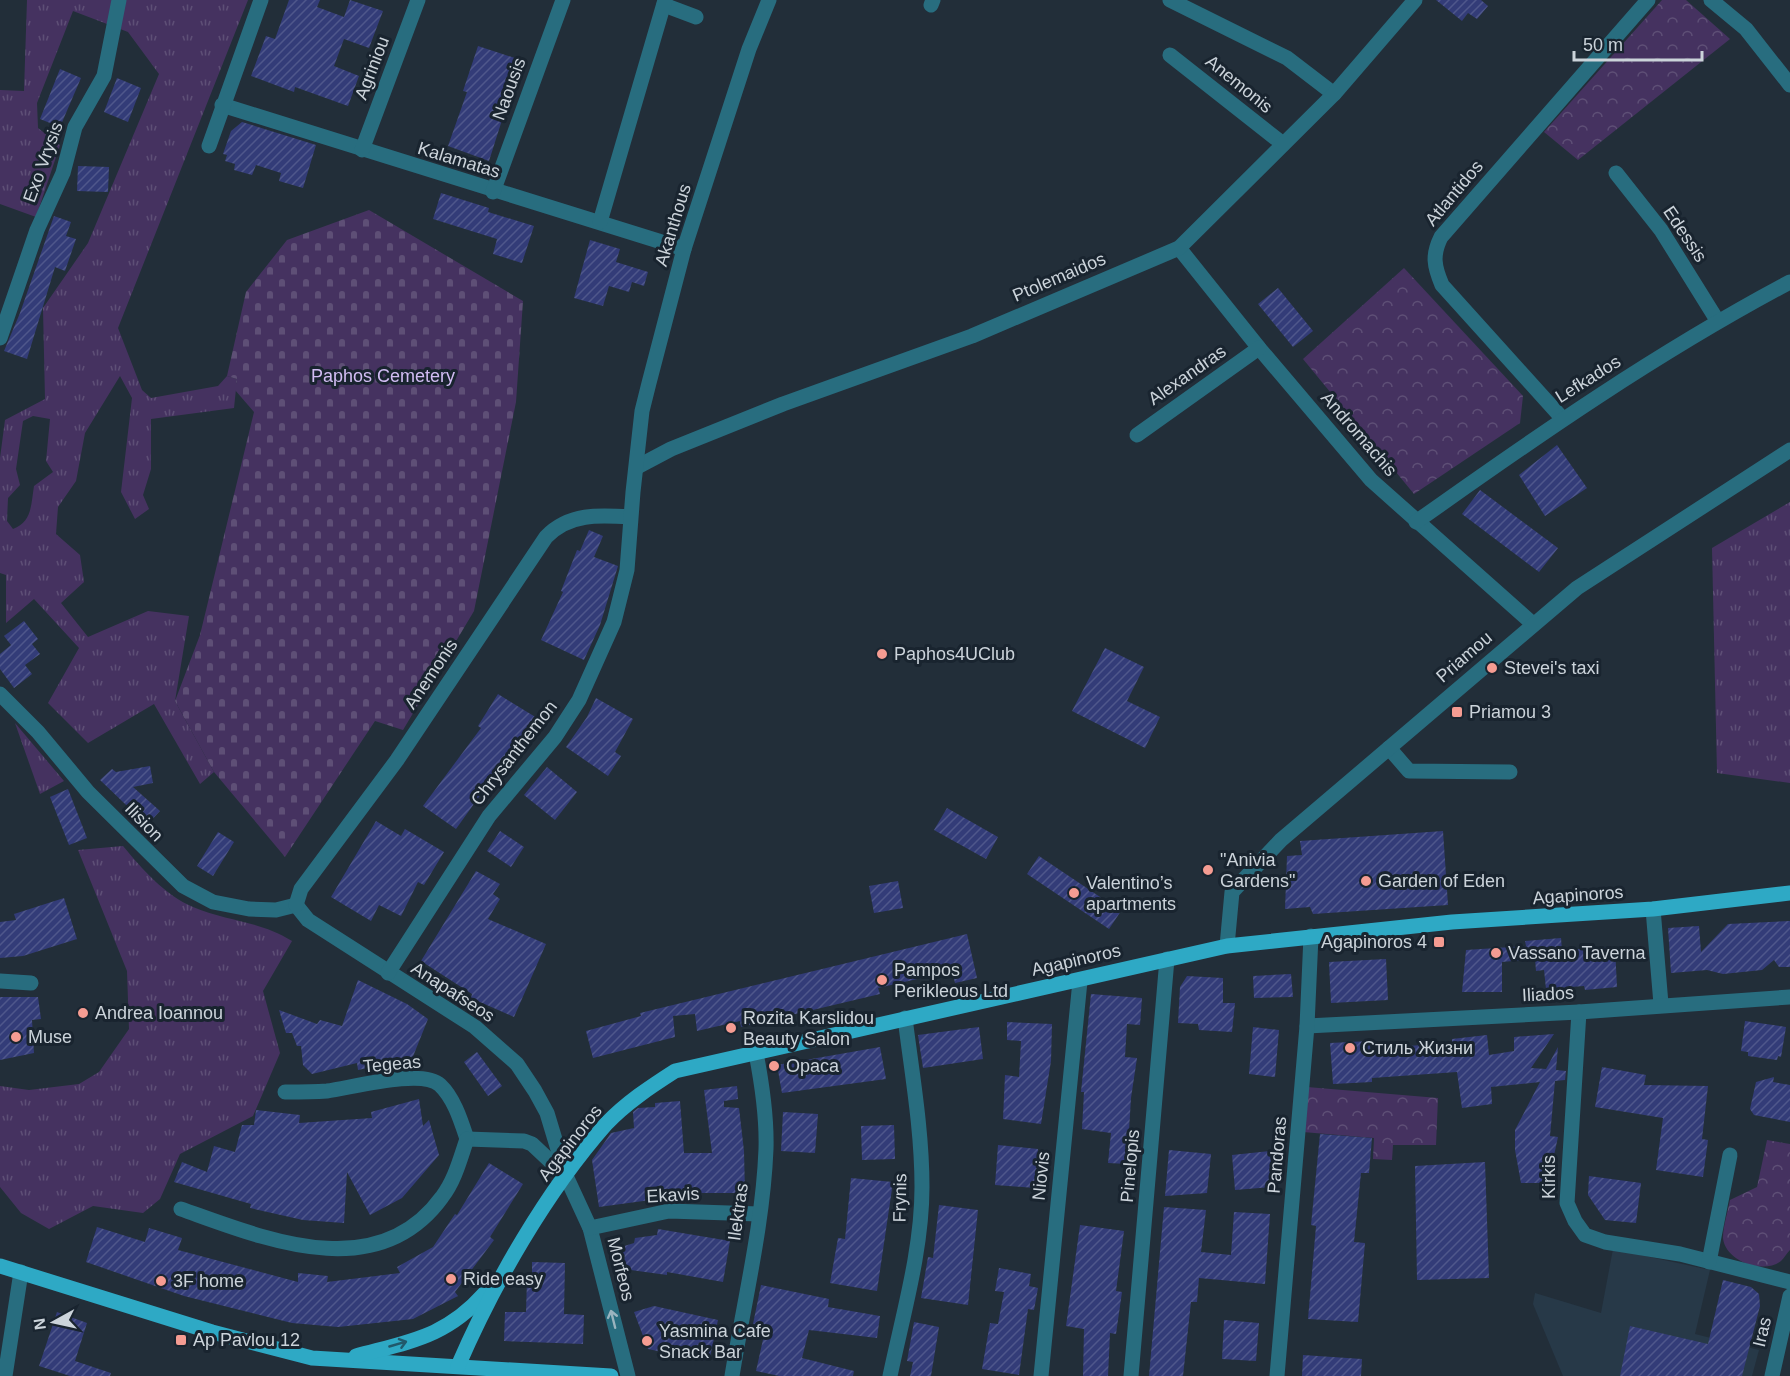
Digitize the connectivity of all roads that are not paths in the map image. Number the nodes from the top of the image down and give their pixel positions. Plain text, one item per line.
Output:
1 (119, 0) edge
2 (261, 0) edge
3 (418, 0) edge
4 (563, 0) edge
5 (769, 0) edge
6 (1170, 0) edge
7 (1415, 0) edge
8 (1648, 0) edge
9 (1711, 0) edge
10 (664, 3) edge
11 (696, 17) dead end
12 (1170, 55) dead end
13 (1790, 85) edge
14 (1334, 93) junction
15 (222, 105) junction
16 (1283, 144) junction
17 (209, 146) dead end
18 (362, 150) junction
19 (1616, 173) dead end
20 (493, 192) junction
21 (600, 222) junction
22 (1179, 248) junction
23 (684, 249) junction
24 (1790, 282) edge
25 (1717, 320) junction
26 (0, 338) edge
27 (1259, 348) junction
28 (1562, 418) junction
29 (1137, 435) dead end
30 (1790, 450) edge
31 (637, 467) junction
32 (630, 517) junction
33 (1416, 522) junction
34 (1533, 624) junction
35 (0, 694) edge
36 (1389, 748) junction
37 (1510, 772) dead end
38 (1790, 893) edge
39 (296, 905) junction
40 (1653, 909) junction
41 (1311, 936) junction
42 (1227, 946) junction
43 (1167, 959) junction
44 (388, 973) junction
45 (0, 981) edge
46 (1080, 981) junction
47 (31, 983) dead end
48 (1790, 997) edge
49 (1661, 1005) junction
50 (1579, 1012) junction
51 (905, 1018) junction
52 (1307, 1026) junction
53 (756, 1053) junction
54 (285, 1092) dead end
55 (467, 1138) junction
56 (1730, 1155) dead end
57 (566, 1176) junction
58 (181, 1209) dead end
59 (759, 1214) junction
60 (590, 1228) junction
61 (1709, 1262) junction
62 (0, 1266) edge
63 (21, 1272) junction
64 (498, 1279) junction
65 (1790, 1282) edge
66 (1790, 1296) edge
67 (342, 1360) junction
68 (3, 1371) edge
69 (456, 1371) edge
70 (611, 1376) edge
71 (628, 1376) edge
72 (732, 1376) edge
73 (890, 1376) edge
74 (1041, 1376) edge
75 (1131, 1376) edge
76 (1277, 1376) edge
77 (1772, 1376) edge

1 - 26 street, Exo Vrysis
2 - 15 street
3 - 18 street, Agriniou
4 - 20 street, Naousis
5 - 23 street, Akanthous
6 - 14 street
7 - 14 street, Ptolemaidos
8 - 28 street, Atlantidos
9 - 13 street
10 - 11 street
10 - 21 street
12 - 16 street, Anemonis
14 - 16 street, Ptolemaidos
15 - 17 street
15 - 18 street, Kalamatas
16 - 22 street, Ptolemaidos
18 - 20 street, Kalamatas
19 - 25 street, Edessis
20 - 21 street, Kalamatas
21 - 23 street, Kalamatas
22 - 27 street, Andromachis
22 - 31 street, Ptolemaidos
23 - 31 street, Akanthous
24 - 25 street, Lefkados
25 - 28 street, Lefkados
27 - 29 street, Alexandras
27 - 33 street, Andromachis
28 - 33 street, Lefkados
30 - 34 street, Priamou
31 - 32 street, Chrysanthemon
32 - 39 street, Anemonis
32 - 44 street, Chrysanthemon
33 - 34 street, Andromachis
34 - 36 street, Priamou
35 - 39 street, Ilision
36 - 37 street
36 - 42 street, Priamou
38 - 40 main road, Agapinoros
39 - 44 street, Anapafseos
40 - 41 main road, Agapinoros
40 - 49 street
41 - 42 main road, Agapinoros
41 - 52 street, Pandoras
42 - 43 main road, Agapinoros
43 - 46 main road, Agapinoros
43 - 75 street, Pinelopis
44 - 57 street, Anapafseos
45 - 47 street
46 - 51 main road, Agapinoros
46 - 74 street, Niovis
48 - 49 street, Iliados
49 - 50 street, Iliados
50 - 52 street, Iliados
50 - 61 street, Kirkis
51 - 53 main road, Agapinoros
51 - 73 street, Frynis
52 - 76 street, Pandoras
53 - 57 main road, Agapinoros
53 - 59 street, Ilektras
54 - 55 street, Tegeas
55 - 57 street
55 - 58 street
56 - 61 street
57 - 60 street, Morfeos
57 - 64 main road, Agapinoros
59 - 60 street, Ekavis
59 - 72 street, Ilektras
71 -> 60 street, Morfeos
61 - 65 street, Kirkis
62 - 63 main road
63 - 67 main road
63 - 68 street
67 -> 64 main road
64 - 69 main road, Agapinoros
66 - 77 street, Iras
67 - 69 main road
69 - 70 main road

